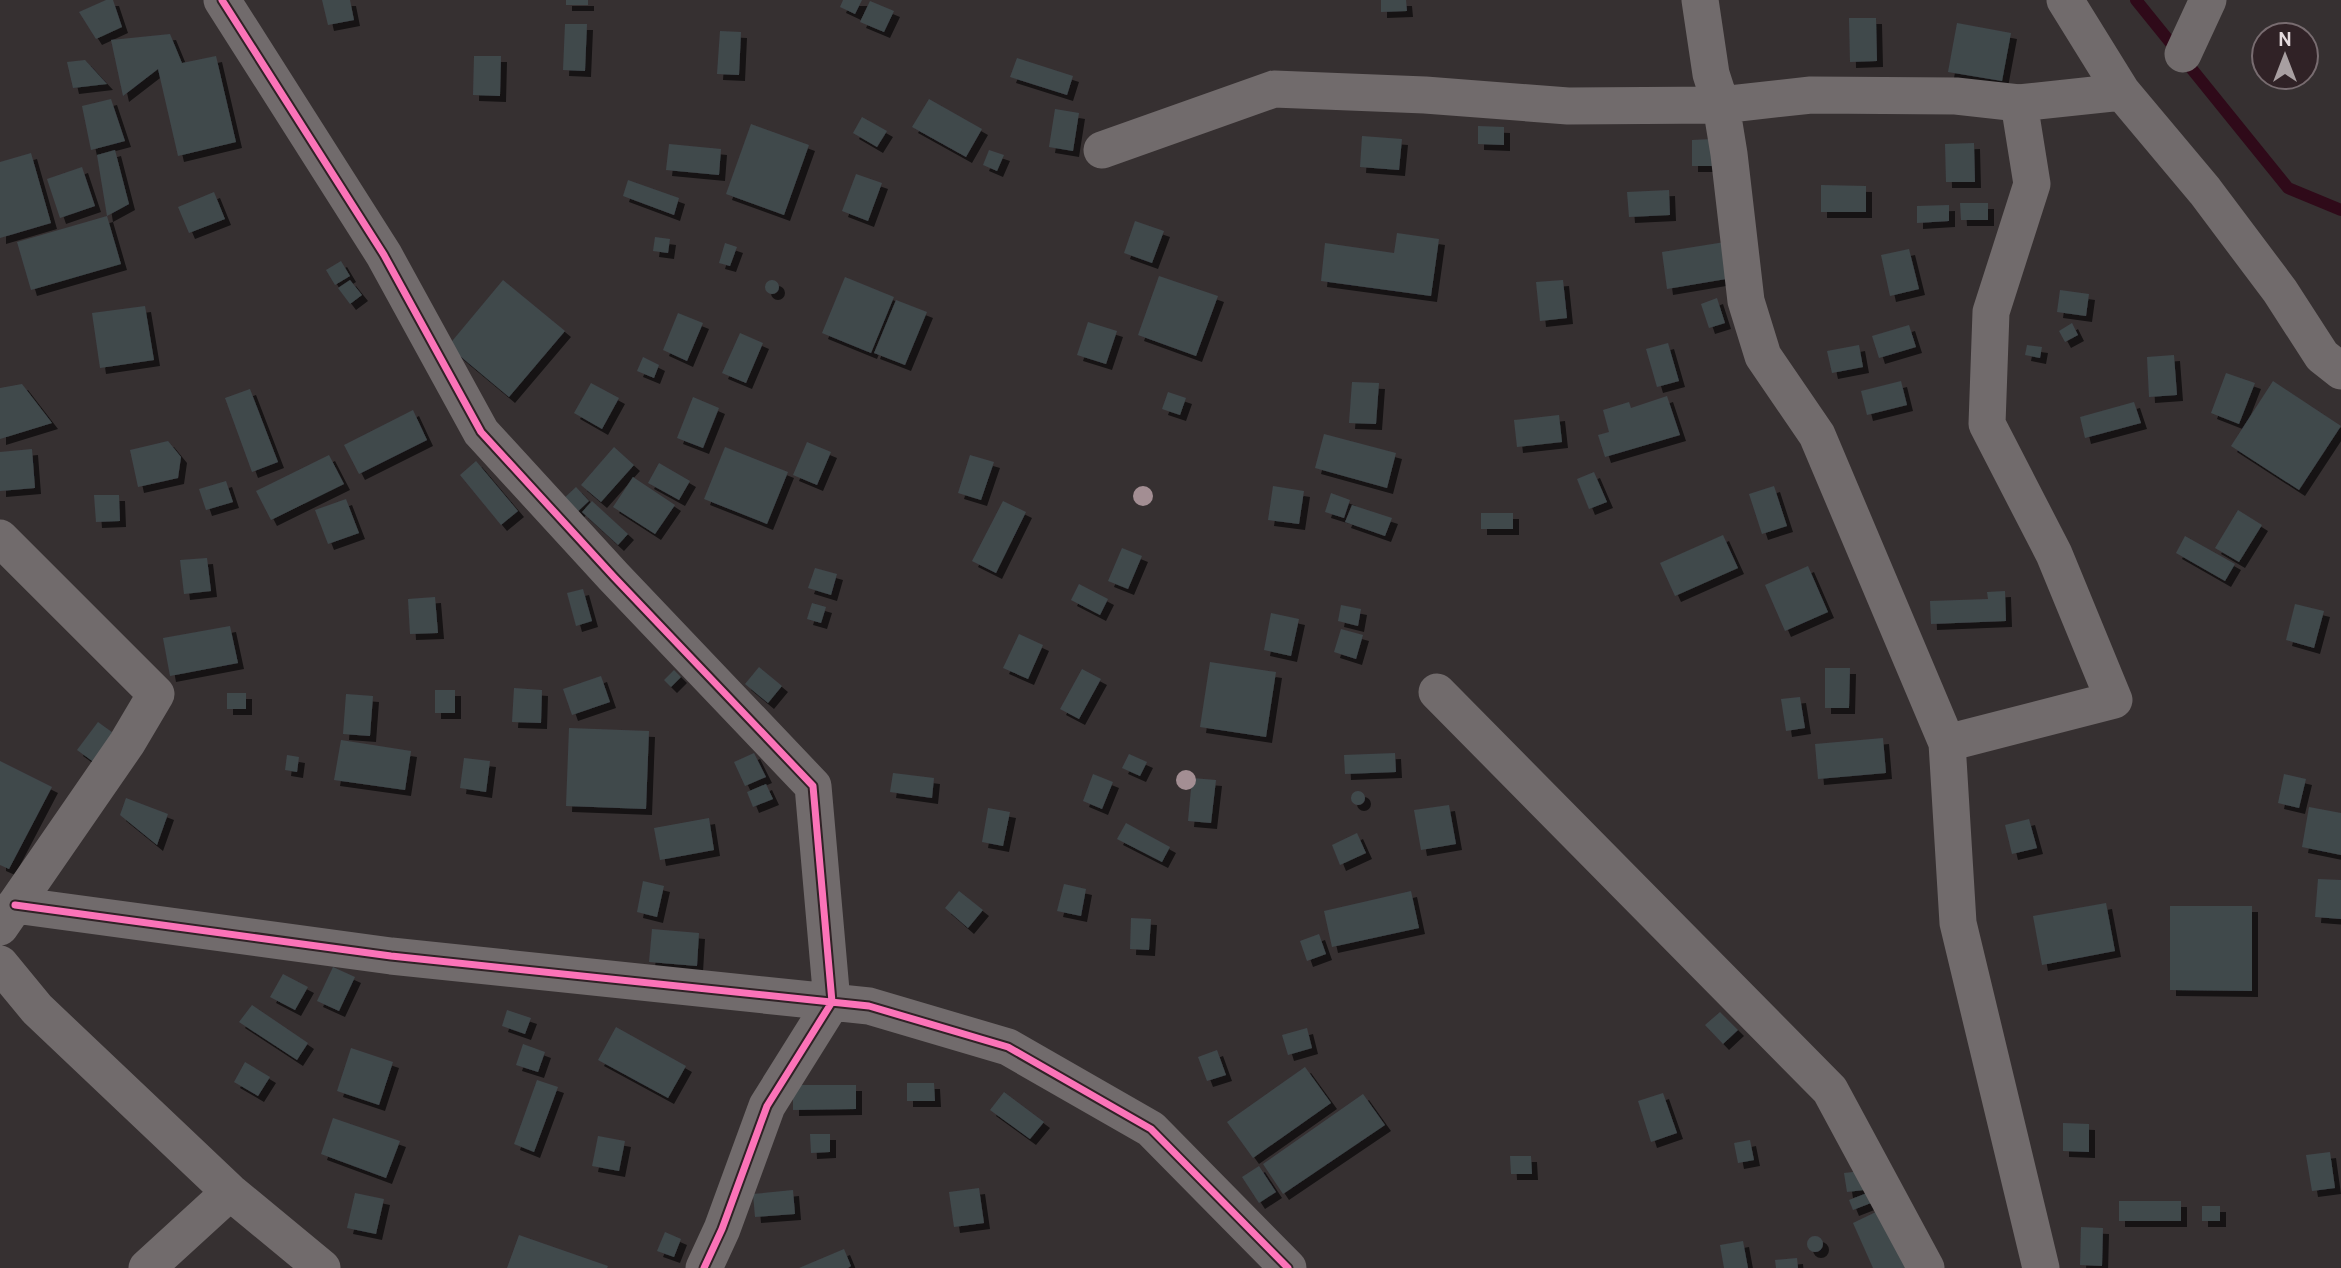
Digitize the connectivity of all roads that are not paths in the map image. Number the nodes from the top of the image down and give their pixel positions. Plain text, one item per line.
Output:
1 (222, 0) edge
2 (1700, 0) edge
3 (2065, 0) edge
4 (2208, 0) edge
5 (2183, 54) dead end
6 (2122, 92) junction
7 (2019, 103) junction
8 (1721, 105) junction
9 (1102, 150) dead end
10 (2341, 371) edge
11 (0, 538) edge
12 (1437, 692) dead end
13 (1947, 743) junction
14 (7, 916) edge
15 (0, 964) edge
16 (832, 1002) junction
17 (230, 1192) junction
18 (147, 1268) edge
19 (321, 1268) edge
20 (704, 1268) edge
21 (1288, 1268) edge
22 (1926, 1268) edge
23 (2041, 1268) edge

1 - 16 street
2 - 8 street
3 - 6 street
4 - 5 street
6 - 7 street
6 - 10 street
7 - 8 street
7 - 13 street
8 - 9 street
8 - 13 street
11 - 14 street
12 - 22 street
13 - 23 street
14 - 16 street
15 - 17 street
16 - 20 street
16 - 21 street
17 - 18 street
17 - 19 street

